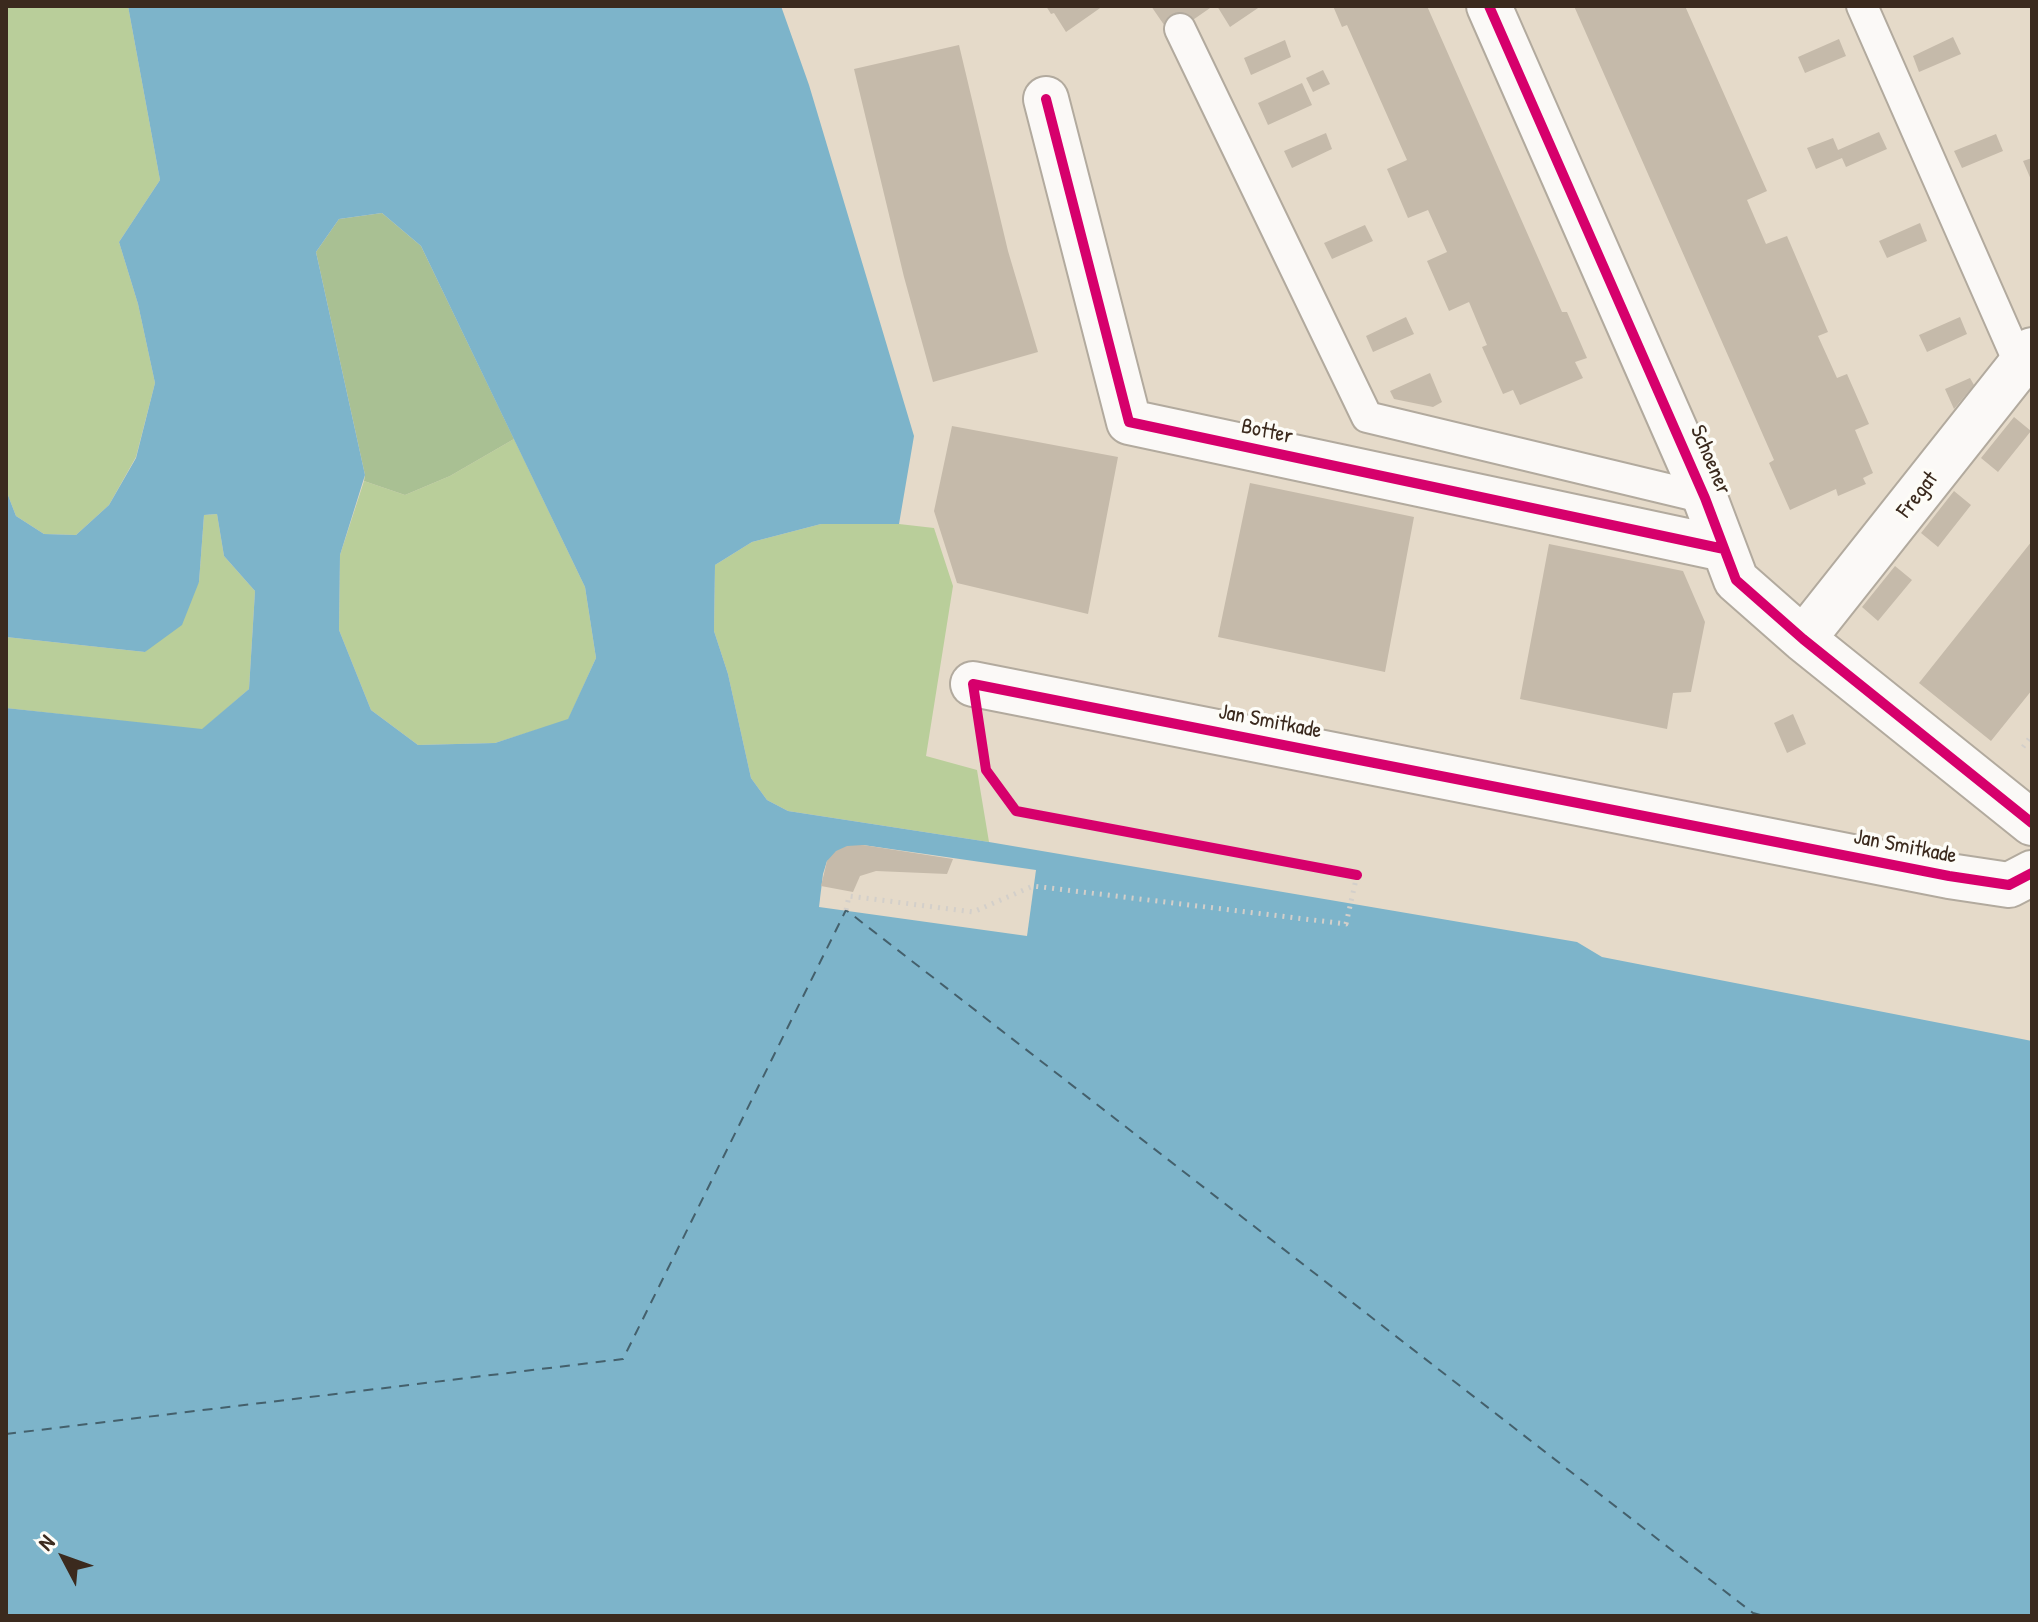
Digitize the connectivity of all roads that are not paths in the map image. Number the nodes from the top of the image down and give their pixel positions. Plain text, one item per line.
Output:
1 (1489, 6) edge
2 (1862, 6) edge
3 (1180, 29) dead end
4 (1046, 99) dead end
5 (2026, 358) edge
6 (1705, 498) junction
7 (1724, 549) junction
8 (1803, 639) junction
9 (973, 684) dead end
10 (2032, 823) edge
11 (2032, 873) edge

1 - 6 street, Schoener
2 - 5 lane
3 - 6 lane, Schoener
4 - 7 street, Botter
5 - 8 street, Fregat
6 - 7 street, Schoener
7 - 8 street, Schoener
8 - 10 street, Schoener
9 - 11 street, Jan Smitkade

